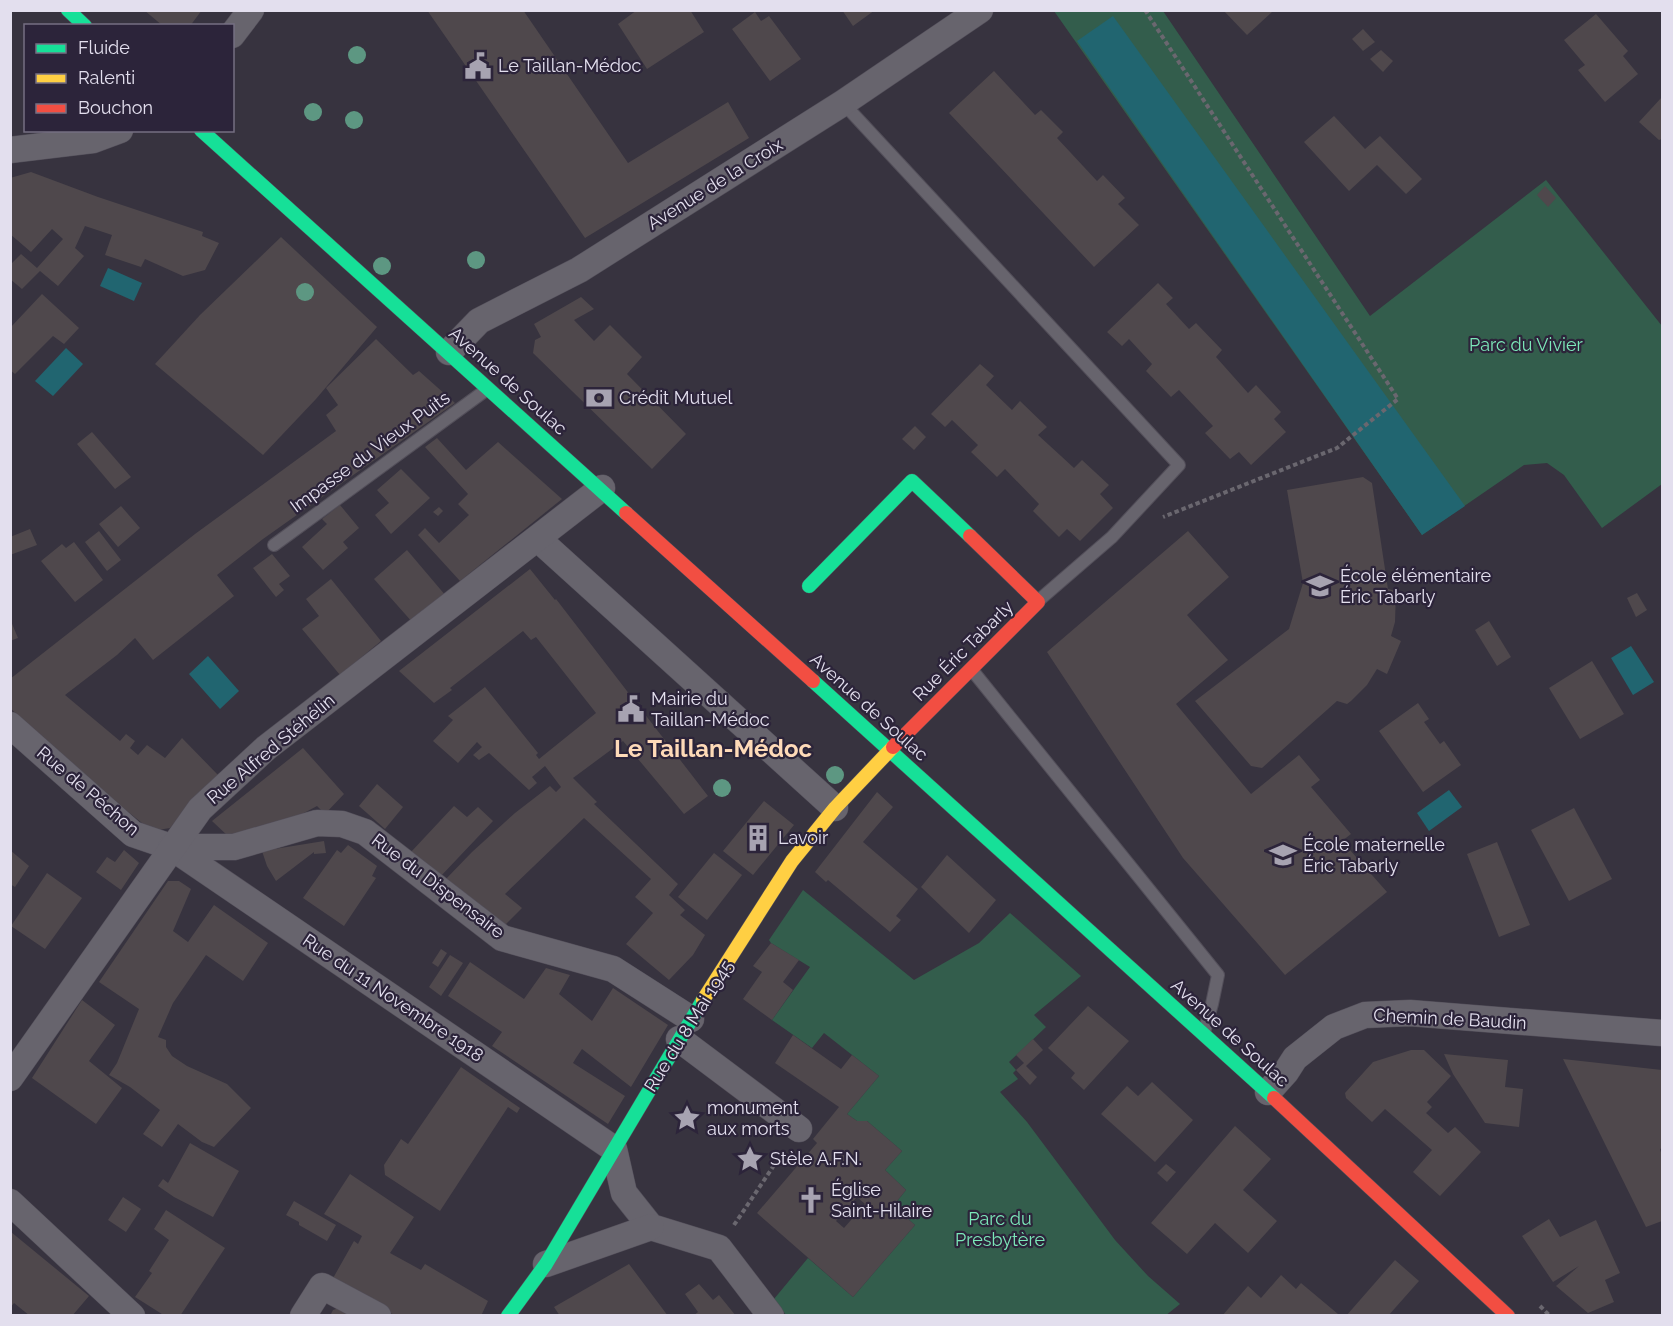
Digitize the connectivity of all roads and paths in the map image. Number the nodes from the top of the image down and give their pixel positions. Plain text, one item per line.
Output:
1 (68, 10) edge
2 (251, 10) edge
3 (980, 10) edge
4 (1145, 10) edge
5 (82, 24) edge
6 (234, 32) edge
7 (843, 103) junction
8 (115, 132) edge
9 (203, 132) edge
10 (10, 150) edge
11 (449, 352) junction
12 (488, 388) junction
13 (602, 488) junction
14 (1155, 520) dead end
15 (538, 539) junction
16 (274, 545) dead end
17 (809, 586) dead end
18 (1038, 602) junction
19 (971, 669) junction
20 (10, 725) edge
21 (889, 750) junction
22 (835, 808) junction
23 (171, 848) junction
24 (685, 1029) junction
25 (1203, 1033) junction
26 (1662, 1033) edge
27 (10, 1078) edge
28 (1268, 1092) junction
29 (799, 1129) joint
30 (614, 1149) junction
31 (10, 1202) edge
32 (651, 1227) junction
33 (718, 1248) junction
34 (546, 1264) junction
35 (132, 1316) edge
36 (303, 1316) edge
37 (378, 1316) edge
38 (508, 1316) edge
39 (771, 1316) edge
40 (1508, 1316) edge

1 - 5 main road
2 - 6 street
3 - 7 street, Avenue de la Croix
4 - 14 path
7 - 11 street, Avenue de la Croix
7 - 18 lane
8 - 10 street
9 - 11 main road, Avenue de Soulac
11 - 12 main road, Avenue de Soulac
12 - 13 main road, Avenue de Soulac
12 - 16 lane, Impasse du Vieux Puits
13 - 15 street, Rue Alfred Stéhélin
13 - 21 main road, Avenue de Soulac
15 - 22 street
15 - 23 street, Rue Alfred Stéhélin
17 - 18 main road
18 - 19 main road, Rue Éric Tabarly
19 - 21 main road, Rue Éric Tabarly
19 - 25 lane
20 - 23 street, Rue de Péchon
21 - 22 main road, Rue du 8 Mai 1945
21 - 25 main road, Avenue de Soulac
22 - 24 main road, Rue du 8 Mai 1945
23 - 24 street, Rue du Dispensaire
23 - 27 street, Rue Alfred Stéhélin
23 - 30 street, Rue du 11 Novembre 1918
24 - 29 street, Rue du Dispensaire
24 - 30 main road, Rue du 8 Mai 1945
25 - 28 main road, Avenue de Soulac
26 - 28 street, Chemin de Baudin
28 - 40 main road, Avenue de Soulac
29 - 33 path
30 - 32 street
30 - 34 main road, Rue du 8 Mai 1945
31 - 35 street
32 - 33 street
32 - 34 street
33 - 39 street
34 - 38 main road, Rue du 8 Mai 1945
36 - 37 street

